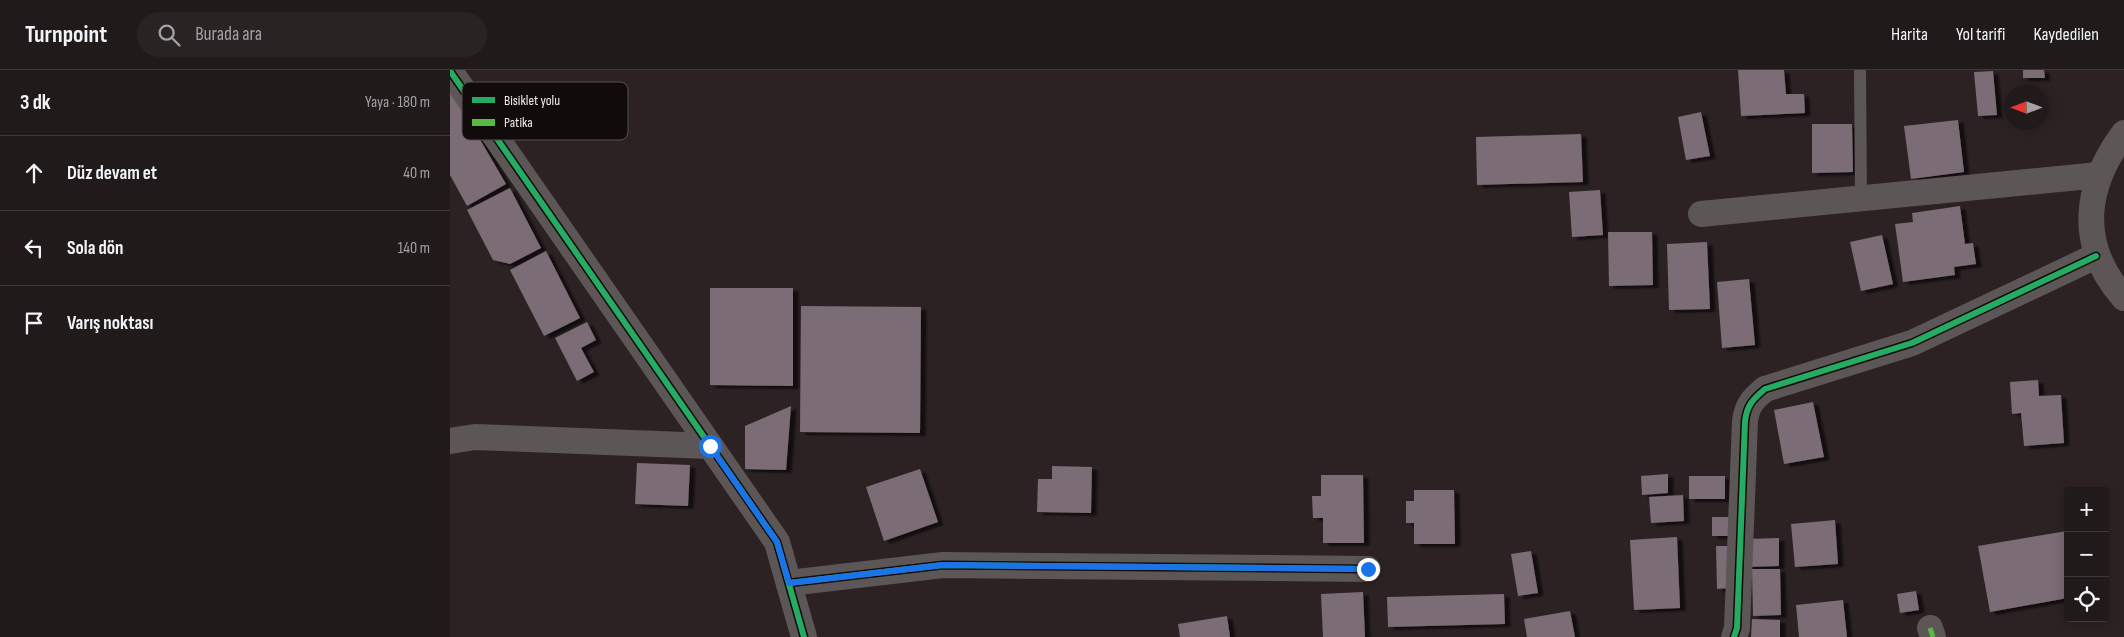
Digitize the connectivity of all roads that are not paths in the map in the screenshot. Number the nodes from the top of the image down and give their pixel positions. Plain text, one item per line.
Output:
1 (1860, 70) edge
2 (450, 71) edge
3 (462, 88) edge
4 (2124, 133) edge
5 (498, 140) edge
6 (2099, 175) junction
7 (1861, 198) junction
8 (1701, 214) dead end
9 (2096, 256) junction
10 (2124, 298) edge
11 (450, 440) edge
12 (710, 446) junction
13 (1368, 569) dead end
14 (789, 583) junction
15 (804, 637) edge
16 (1734, 637) edge

1 - 7 lane
2 - 3 street
4 - 6 street
5 - 12 street
6 - 7 street
6 - 9 street
7 - 8 street
9 - 10 street
9 - 16 street
11 - 12 street
12 - 14 street
13 - 14 street
14 - 15 street

